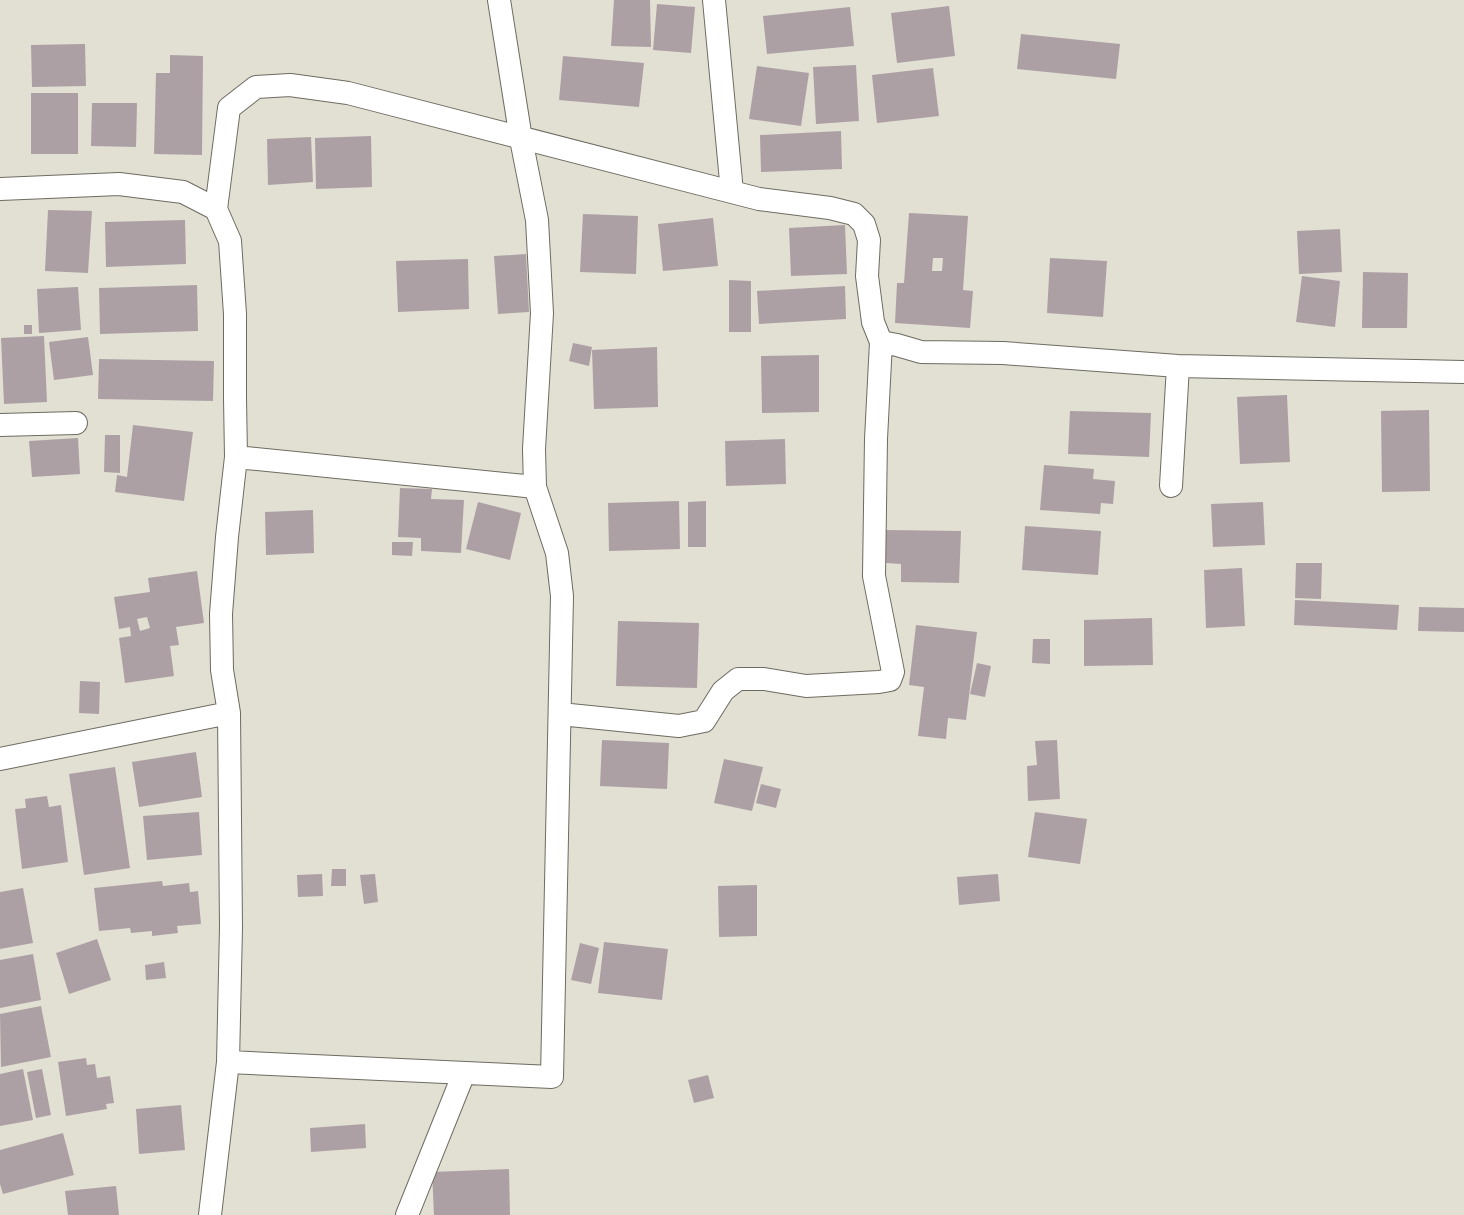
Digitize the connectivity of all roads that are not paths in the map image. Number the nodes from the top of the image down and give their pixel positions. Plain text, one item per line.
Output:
1 (499, 0) edge
2 (714, 0) edge
3 (521, 139) junction
4 (0, 190) edge
5 (732, 192) junction
6 (216, 209) junction
7 (881, 342) junction
8 (1178, 366) junction
9 (1464, 372) edge
10 (76, 423) dead end
11 (0, 425) edge
12 (236, 457) junction
13 (1171, 486) dead end
14 (535, 487) junction
15 (228, 713) junction
16 (560, 714) junction
17 (0, 759) edge
18 (228, 1062) junction
19 (464, 1073) junction
20 (210, 1215) edge
21 (407, 1215) edge

1 - 3 street
2 - 5 street
3 - 5 street
3 - 6 street
3 - 14 street
4 - 6 street
5 - 7 street
6 - 12 street
7 - 8 street
7 - 16 street
8 - 9 street
8 - 13 street
10 - 11 street
12 - 14 street
12 - 15 street
14 - 16 street
15 - 17 street
15 - 18 street
16 - 19 street
18 - 19 street
18 - 20 street
19 - 21 street

